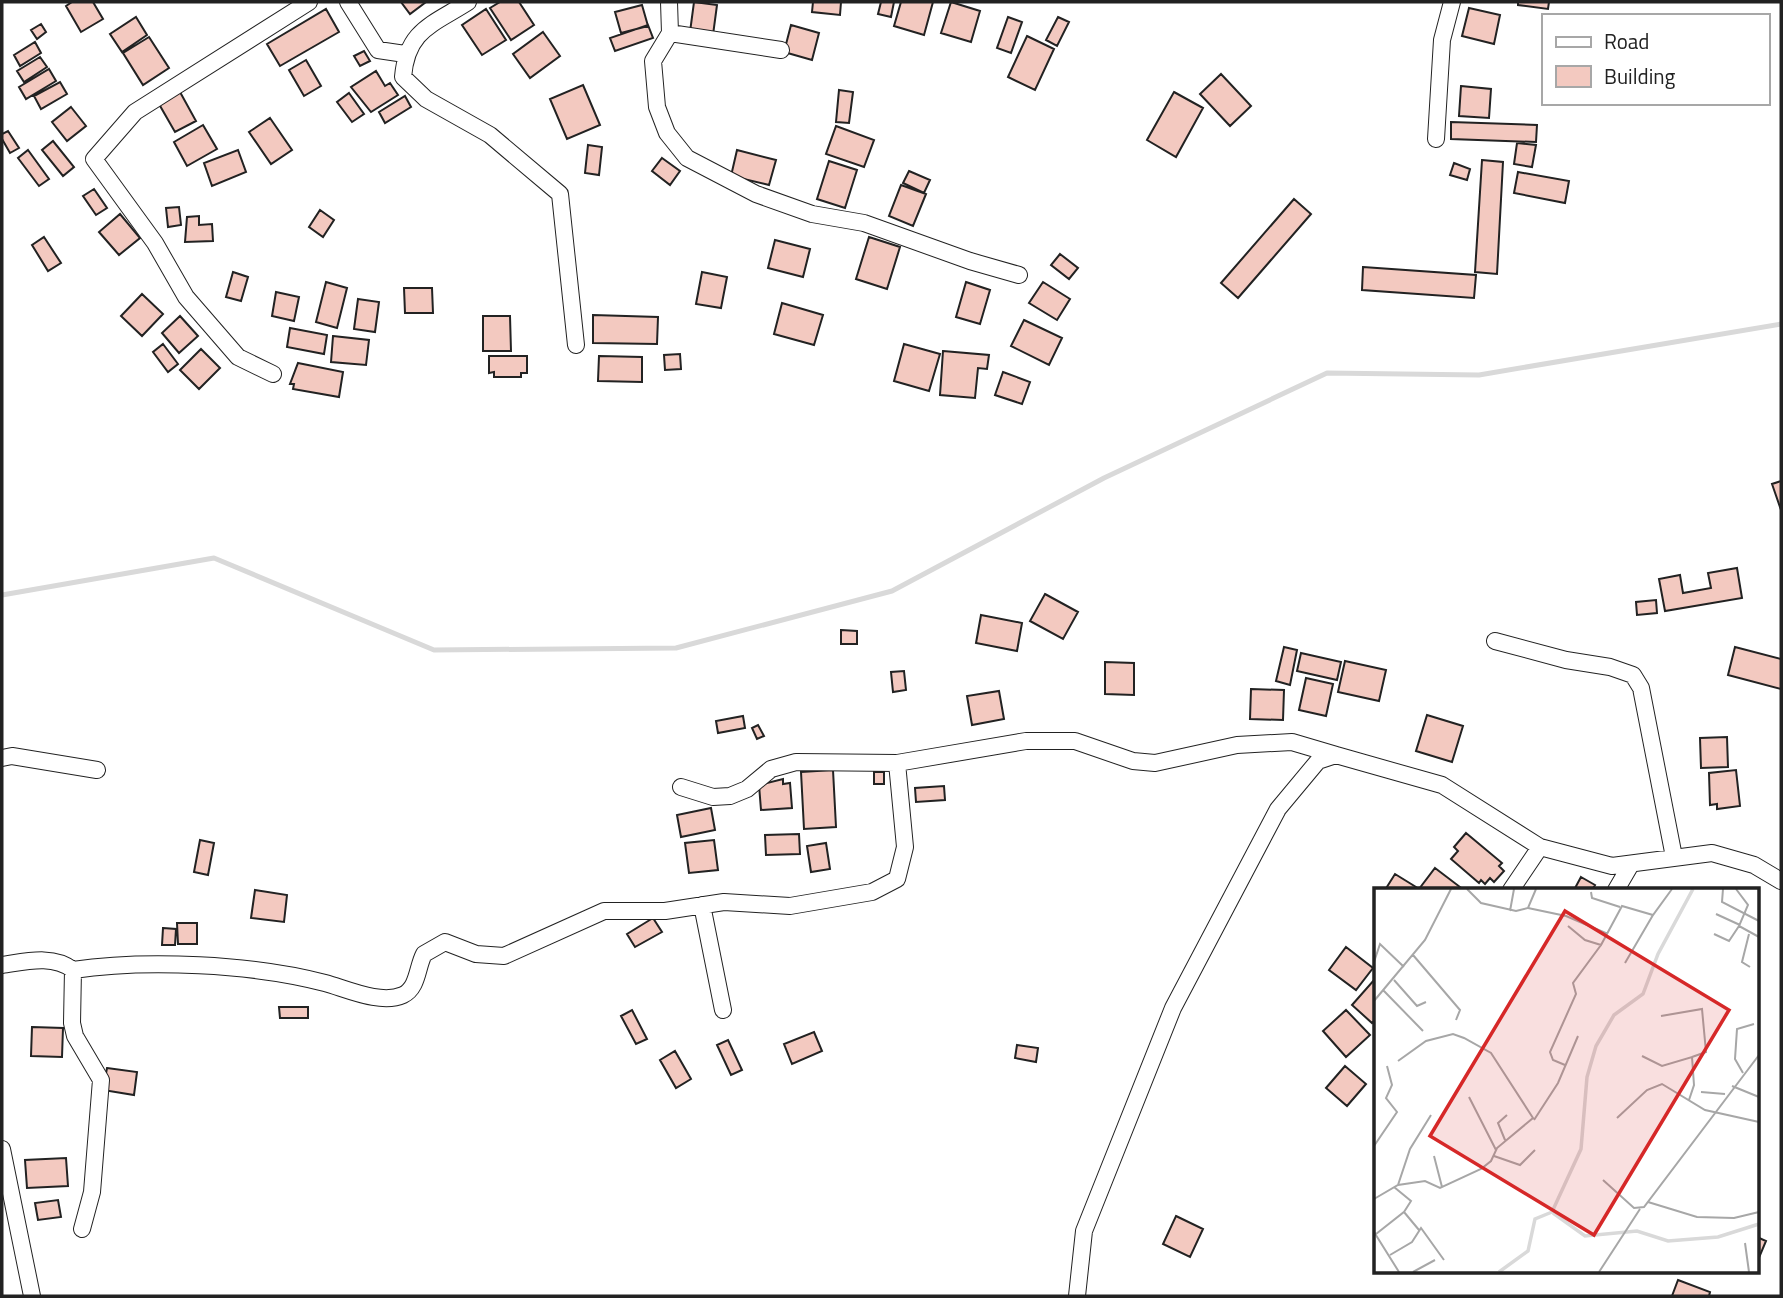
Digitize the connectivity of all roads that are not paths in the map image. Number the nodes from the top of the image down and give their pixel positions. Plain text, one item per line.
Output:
1 (309, 2) edge
2 (348, 2) edge
3 (468, 2) edge
4 (669, 2) edge
5 (1452, 2) edge
6 (670, 33) junction
7 (781, 50) dead end
8 (405, 54) junction
9 (1436, 139) dead end
10 (1019, 275) dead end
11 (576, 345) dead end
12 (273, 374) dead end
13 (1495, 641) dead end
14 (1336, 755) junction
15 (2, 758) edge
16 (897, 763) junction
17 (97, 770) dead end
18 (681, 788) dead end
19 (1540, 847) junction
20 (1674, 857) junction
21 (1630, 866) junction
22 (1781, 881) edge
23 (1512, 888) edge
24 (1617, 888) edge
25 (702, 905) junction
26 (2, 965) edge
27 (73, 970) junction
28 (723, 1010) dead end
29 (2, 1149) edge
30 (82, 1229) dead end
31 (32, 1296) edge
32 (1077, 1296) edge

1 - 12 street
2 - 8 street
3 - 8 street
4 - 6 street
5 - 9 street
6 - 7 street
6 - 10 street
8 - 11 street
13 - 20 street
14 - 16 street
14 - 19 street
14 - 32 street
15 - 17 street
16 - 18 street
16 - 25 street
19 - 21 street
19 - 23 street
20 - 21 street
20 - 22 street
21 - 24 street
25 - 27 street
25 - 28 street
26 - 27 street
27 - 30 street
29 - 31 street

